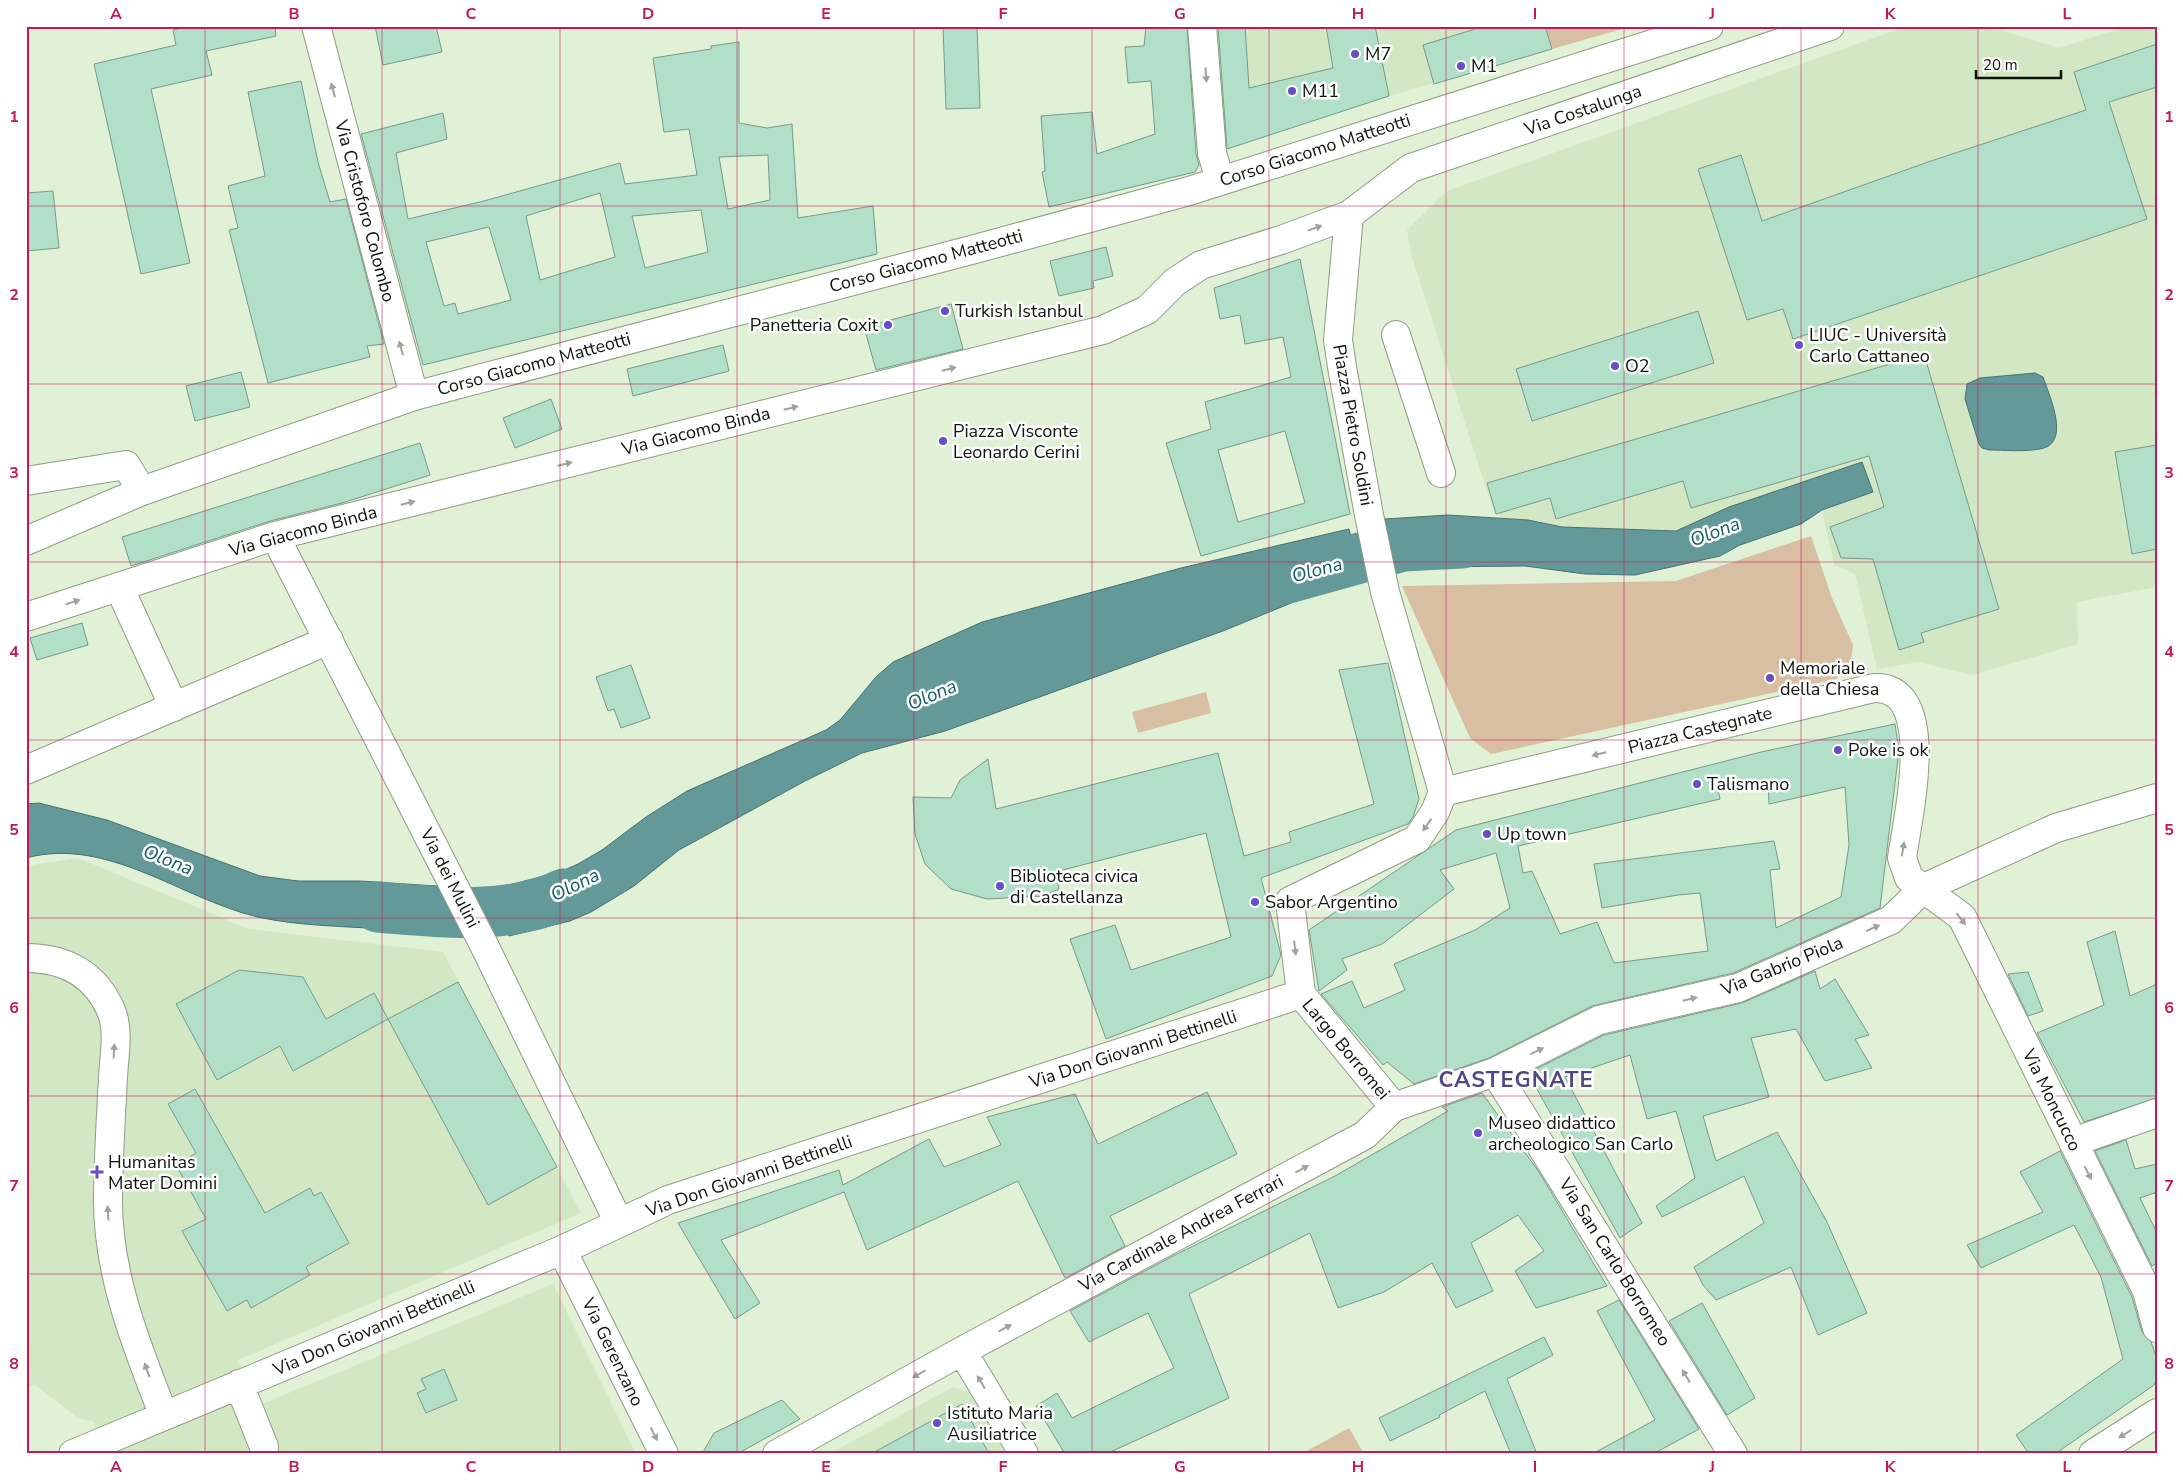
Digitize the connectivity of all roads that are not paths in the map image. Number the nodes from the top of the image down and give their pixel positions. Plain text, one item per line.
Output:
1 (316, 26) edge
2 (1202, 26) edge
3 (1709, 26) edge
4 (1830, 26) edge
5 (1220, 180) junction
6 (1349, 215) junction
7 (1396, 335) dead end
8 (414, 396) junction
9 (1441, 473) dead end
10 (26, 480) edge
11 (142, 491) junction
12 (276, 536) junction
13 (26, 541) edge
14 (120, 587) junction
15 (26, 617) edge
16 (329, 640) junction
17 (174, 706) junction
18 (26, 770) edge
19 (1443, 792) junction
20 (2157, 798) edge
21 (1924, 888) junction
22 (26, 958) edge
23 (1301, 994) junction
24 (1495, 1072) junction
25 (1394, 1107) junction
26 (2157, 1113) edge
27 (2072, 1142) junction
28 (620, 1222) junction
29 (562, 1250) junction
30 (2157, 1328) edge
31 (962, 1351) junction
32 (239, 1384) junction
33 (2157, 1413) edge
34 (164, 1416) junction
35 (264, 1447) dead end
36 (73, 1454) edge
37 (664, 1454) edge
38 (777, 1454) edge
39 (1024, 1454) edge
40 (1733, 1454) edge
41 (2093, 1454) edge

8 -> 1 street, Via Cristoforo Colombo
2 -> 5 street
3 - 5 street, Corso Giacomo Matteotti
4 - 6 street, Via Costalunga
5 - 8 street, Corso Giacomo Matteotti
12 -> 6 street, Via Giacomo Binda
6 - 19 street, Piazza Pietro Soldini
7 - 9 street
8 - 11 street, Corso Giacomo Matteotti
10 - 11 street
11 - 13 street, Corso Giacomo Matteotti
12 - 14 street, Via Giacomo Binda
12 - 16 street, Via dei Mulini
15 -> 14 street, Via Giacomo Binda
14 - 17 street
16 - 17 street
16 - 28 street, Via dei Mulini
17 - 18 street
21 -> 19 street, Piazza Castegnate
19 -> 23 street, Largo Borromei
20 - 21 street, Via Gabrio Piola
24 -> 21 street, Via Gabrio Piola
21 -> 27 street, Via Moncucco
34 -> 22 street
23 - 25 street, Largo Borromei
23 - 28 street, Via Don Giovanni Bettinelli
24 - 25 street, Via Gabrio Piola
40 -> 24 street, Via San Carlo Borromeo
31 -> 25 street, Via Cardinale Andrea Ferrari
26 - 27 street
27 -> 30 street, Via Moncucco
28 - 29 street, Via Don Giovanni Bettinelli
29 - 32 street, Via Don Giovanni Bettinelli
29 -> 37 street, Via Gerenzano
31 -> 38 street, Via Cardinale Andrea Ferrari
39 -> 31 street
32 - 34 street, Via Don Giovanni Bettinelli
32 - 35 street
33 -> 41 street
34 - 36 street, Via Don Giovanni Bettinelli

